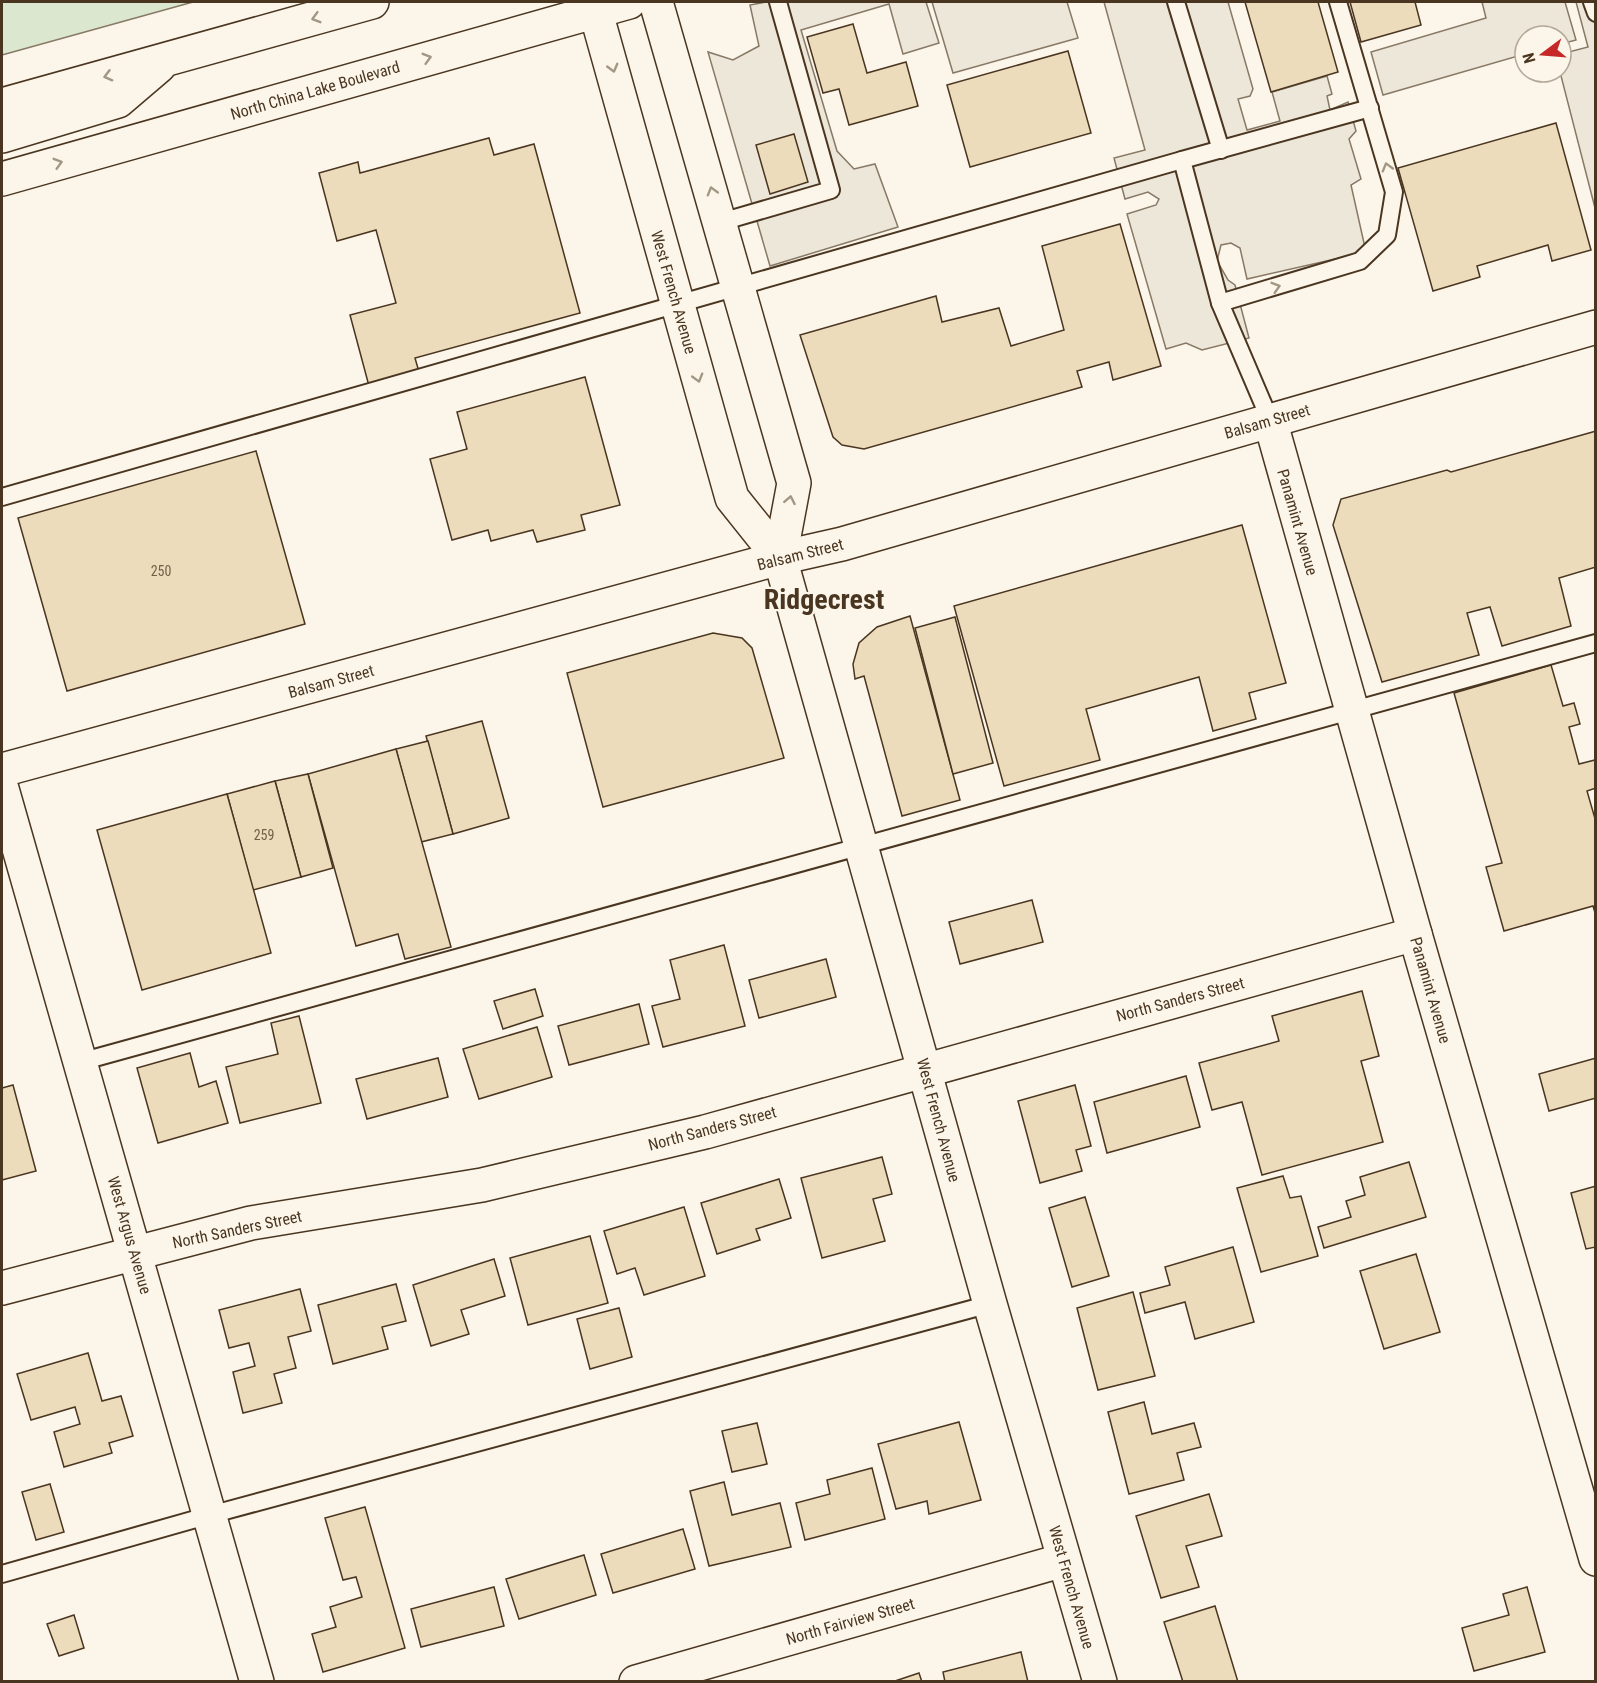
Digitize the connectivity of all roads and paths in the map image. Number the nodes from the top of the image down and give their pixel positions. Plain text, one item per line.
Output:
1 (372, 2) edge
2 (629, 2) edge
3 (657, 2) edge
4 (778, 2) edge
5 (1176, 2) edge
6 (1338, 2) edge
7 (1592, 2) edge
8 (595, 7) edge
9 (1596, 13) edge
10 (164, 61) junction
11 (2, 105) edge
12 (1370, 108) junction
13 (2, 136) edge
14 (1221, 150) junction
15 (1182, 160) junction
16 (2, 178) edge
17 (721, 222) junction
18 (738, 288) junction
19 (1220, 303) junction
20 (678, 306) junction
21 (1596, 327) edge
22 (1270, 420) junction
23 (2, 497) edge
24 (780, 558) junction
25 (1596, 643) edge
26 (1351, 710) junction
27 (2, 770) edge
28 (2, 789) edge
29 (861, 844) junction
30 (1414, 934) junction
31 (80, 1062) junction
32 (925, 1069) junction
33 (135, 1251) junction
34 (2, 1288) edge
35 (990, 1304) junction
36 (210, 1515) junction
37 (1596, 1559) edge
38 (1064, 1560) junction
39 (2, 1574) edge
40 (257, 1682) edge
41 (636, 1682) edge
42 (1100, 1682) edge

1 -> 10 street
2 - 8 street, North China Lake Boulevard
17 -> 3 street, West French Avenue
4 - 17 lane
5 - 14 lane
6 - 12 lane
7 - 9 lane
16 -> 8 street, North China Lake Boulevard
8 -> 20 street, West French Avenue
10 -> 11 street
10 - 13 street
12 - 14 lane
19 -> 12 lane
14 - 15 lane
15 - 18 lane
15 - 19 lane
17 - 18 street, West French Avenue
18 - 20 lane
24 -> 18 street, West French Avenue
19 - 22 lane
20 - 23 lane
20 -> 24 street, West French Avenue
21 - 22 street, Balsam Street
22 - 24 street, Balsam Street
22 - 26 street, Panamint Avenue
24 - 27 street, Balsam Street
24 - 29 street, West French Avenue
25 - 26 lane
26 - 29 lane
26 - 30 street, Panamint Avenue
28 - 31 street, West Argus Avenue
29 - 31 lane
29 - 32 street, West French Avenue
30 - 32 street, North Sanders Street
30 - 37 street, Panamint Avenue
31 - 33 street, West Argus Avenue
32 - 33 street, North Sanders Street
32 - 35 street, West French Avenue
33 - 34 street, North Sanders Street
33 - 36 street, West Argus Avenue
35 - 36 lane
35 - 38 street, West French Avenue
36 - 39 lane
36 - 40 street, West Argus Avenue
38 - 41 street, North Fairview Street
38 - 42 street, West French Avenue

